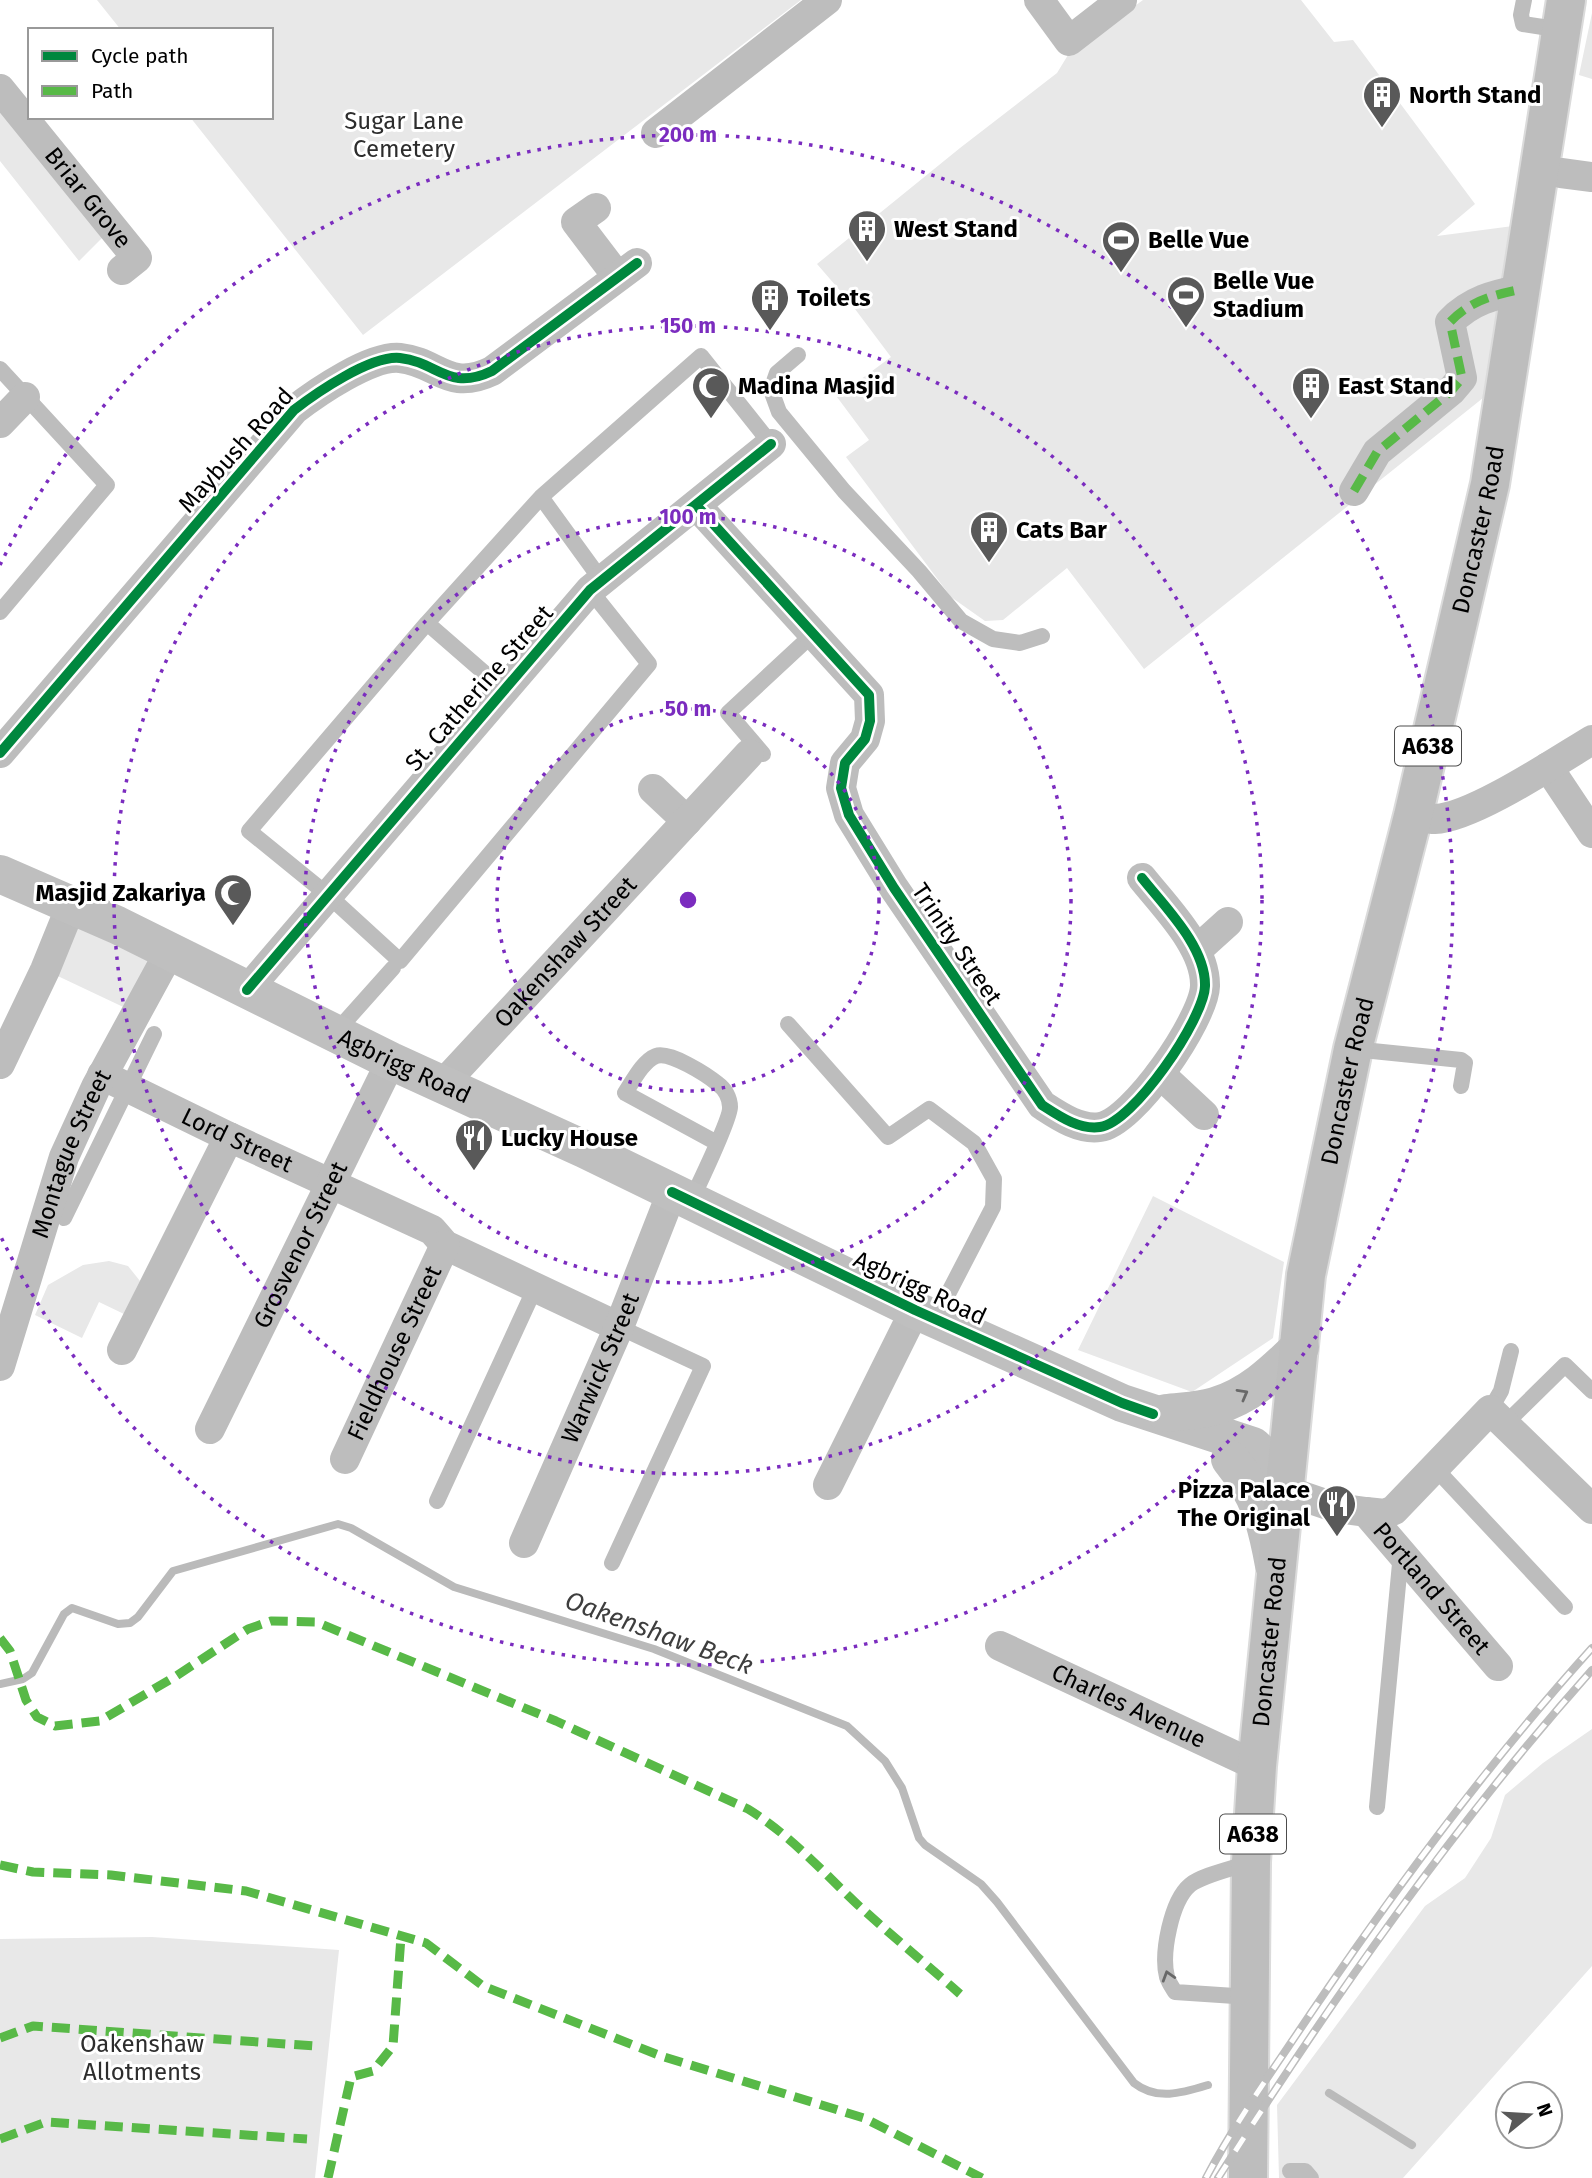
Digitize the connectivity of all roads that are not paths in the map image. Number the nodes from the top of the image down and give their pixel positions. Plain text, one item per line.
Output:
1 (827, 0) edge
2 (1039, 0) edge
3 (1122, 0) edge
4 (1524, 0) edge
5 (1564, 15) edge
6 (0, 89) edge
7 (656, 133) dead end
8 (1561, 173) dead end
9 (1592, 177) edge
10 (596, 208) dead end
11 (122, 270) dead end
12 (1522, 289) junction
13 (798, 355) dead end
14 (0, 369) edge
15 (25, 397) junction
16 (0, 423) edge
17 (771, 444) joint
18 (1353, 491) dead end
19 (541, 497) junction
20 (696, 505) junction
21 (596, 585) junction
22 (0, 612) edge
23 (427, 623) junction
24 (812, 635) junction
25 (1042, 636) dead end
26 (504, 690) junction
27 (1592, 740) edge
28 (0, 752) edge
29 (756, 754) joint
30 (1548, 767) junction
31 (653, 789) dead end
32 (1413, 816) junction
33 (687, 821) junction
34 (1592, 833) edge
35 (0, 874) edge
36 (1142, 878) dead end
37 (329, 896) junction
38 (71, 906) junction
39 (1228, 922) dead end
40 (1197, 950) junction
41 (169, 953) junction
42 (393, 968) dead end
43 (247, 990) junction
44 (788, 1024) dead end
45 (335, 1033) junction
46 (154, 1034) dead end
47 (1353, 1049) junction
48 (391, 1061) junction
49 (0, 1064) edge
50 (1160, 1074) junction
51 (115, 1081) junction
52 (443, 1084) junction
53 (1461, 1086) dead end
54 (1204, 1115) dead end
55 (229, 1137) junction
56 (717, 1143) junction
57 (331, 1183) junction
58 (682, 1197) junction
59 (64, 1218) dead end
60 (445, 1245) junction
61 (535, 1288) junction
62 (925, 1315) junction
63 (620, 1327) junction
64 (1300, 1347) junction
65 (122, 1350) dead end
66 (1511, 1351) dead end
67 (0, 1366) edge
68 (1592, 1391) edge
69 (1153, 1414) junction
70 (1498, 1417) junction
71 (210, 1429) dead end
72 (345, 1459) dead end
73 (1230, 1459) junction
74 (1434, 1467) junction
75 (828, 1485) dead end
76 (1284, 1490) junction
77 (437, 1501) dead end
78 (1592, 1508) edge
79 (1366, 1512) junction
80 (524, 1543) dead end
81 (1401, 1553) junction
82 (612, 1563) dead end
83 (1276, 1574) junction
84 (1565, 1607) dead end
85 (1000, 1646) dead end
86 (1498, 1665) dead end
87 (1257, 1766) junction
88 (1377, 1807) dead end
89 (1251, 1862) junction
90 (1250, 1997) junction
91 (1290, 2171) dead end
92 (1248, 2178) edge
93 (1311, 2178) edge

1 - 7 street
2 - 3 street
4 - 5 lane
5 - 12 highway, Doncaster Road / A638
6 - 11 street, Briar Grove
8 - 9 street
10 - 28 street, Maybush Road
12 - 18 street
12 - 32 highway, Doncaster Road / A638
13 - 25 lane
14 - 15 lane
15 - 16 street
15 - 22 lane
17 - 19 lane
17 - 20 street, St. Catherine Street
19 - 21 lane
19 - 23 lane
20 - 21 street, St. Catherine Street
20 - 24 street, Trinity Street
21 - 26 street, St. Catherine Street
21 - 37 lane
23 - 26 lane
23 - 37 lane
24 - 29 lane
24 - 50 street, Trinity Street
26 - 37 street, St. Catherine Street
27 - 30 street
29 - 33 street, Oakenshaw Street
30 - 32 street
30 - 34 street
31 - 33 street
32 - 47 highway, Doncaster Road / A638
33 - 52 street, Oakenshaw Street
35 - 38 main road, Agbrigg Road
36 - 40 street, Trinity Street
37 - 43 street, St. Catherine Street
38 - 41 main road, Agbrigg Road
38 - 49 street
39 - 40 street
40 - 50 street, Trinity Street
41 - 43 main road, Agbrigg Road
41 - 51 street, Montague Street
42 - 45 lane
43 - 45 main road, Agbrigg Road
44 - 62 lane
45 - 48 main road, Agbrigg Road
46 - 51 lane, Montague Street
47 - 53 lane
47 - 64 highway, Doncaster Road / A638
48 - 52 main road, Agbrigg Road
48 - 57 street, Grosvenor Street
50 - 54 street
51 - 55 street, Lord Street
51 - 59 lane, Montague Street
51 - 67 street, Montague Street
52 - 58 main road, Agbrigg Road
55 - 57 street, Lord Street
55 - 65 street
56 - 56 lane
56 - 58 lane
57 - 60 street, Lord Street
57 - 71 street, Grosvenor Street
58 - 62 main road, Agbrigg Road
58 - 63 street, Warwick Street
60 - 61 street, Lord Street
60 - 72 street, Fieldhouse Street
61 - 63 street, Lord Street
61 - 77 lane
62 - 69 main road, Agbrigg Road
62 - 75 street
63 - 80 street, Warwick Street
63 - 82 lane
69 -> 64 main road
64 - 76 highway, Doncaster Road / A638
66 - 70 lane
68 - 70 lane
69 - 73 main road, Agbrigg Road
69 - 76 main road, Agbrigg Road
70 - 74 street
70 - 78 street
73 - 76 main road, Agbrigg Road
73 - 83 main road
74 - 79 street
74 - 84 lane
76 - 79 street, Portland Street
76 - 83 highway, Doncaster Road / A638
79 - 81 street, Portland Street
81 - 86 street, Portland Street
81 - 88 lane
83 - 87 highway, Doncaster Road / A638
85 - 87 street, Charles Avenue
87 - 89 highway, Doncaster Road / A638
89 - 90 highway, Doncaster Road / A638
90 -> 89 lane
90 - 92 highway, Doncaster Road / A638
91 - 93 lane

